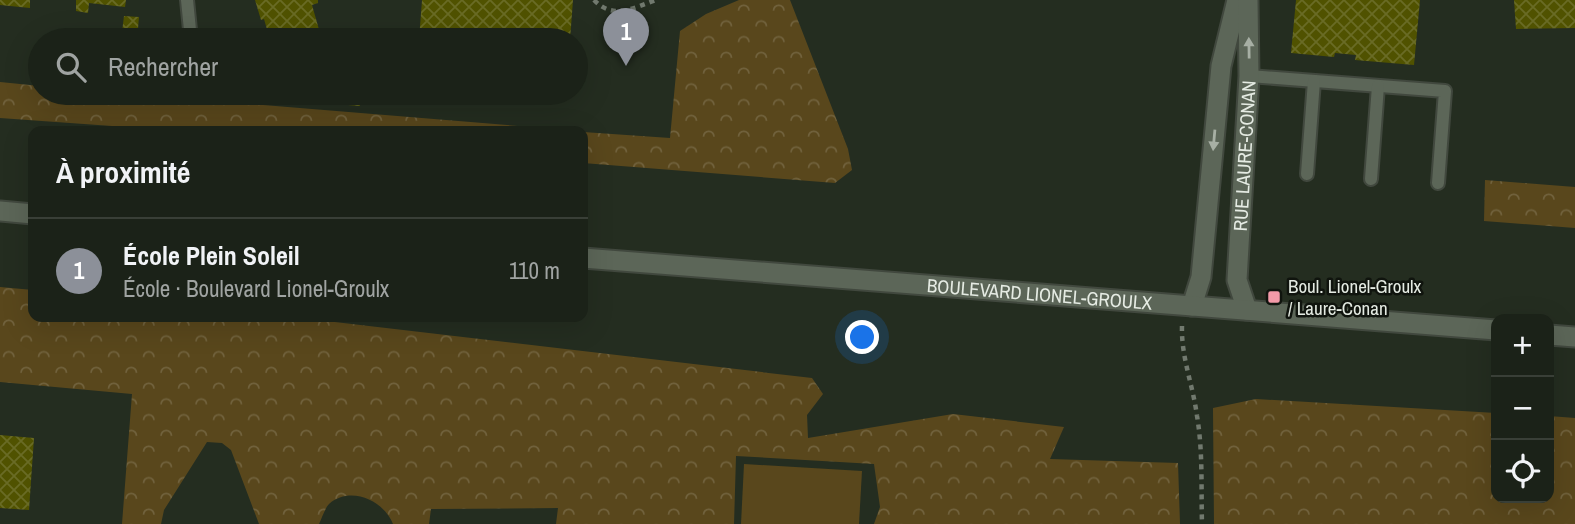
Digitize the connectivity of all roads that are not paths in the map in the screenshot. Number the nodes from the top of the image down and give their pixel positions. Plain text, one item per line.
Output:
1 (187, 0) edge
2 (1237, 0) edge
3 (1248, 0) edge
4 (190, 28) edge
5 (1249, 76) junction
6 (1314, 81) junction
7 (1378, 86) junction
8 (1307, 174) dead end
9 (1371, 179) dead end
10 (1438, 183) dead end
11 (0, 211) edge
12 (28, 214) edge
13 (588, 258) edge
14 (1188, 306) junction
15 (1247, 310) junction
16 (1491, 331) edge
17 (1554, 335) edge
18 (1575, 337) edge

1 - 4 lane
2 -> 14 main road, RUE LAURE-CONAN
5 -> 3 main road, RUE LAURE-CONAN
5 - 6 lane
5 - 15 main road, RUE LAURE-CONAN
6 - 7 lane
6 - 8 lane
7 - 9 lane
7 - 10 lane
11 - 12 main road
13 - 14 main road, BOULEVARD LIONEL-GROULX
14 - 15 main road, BOULEVARD LIONEL-GROULX
15 - 16 main road, BOULEVARD LIONEL-GROULX
17 - 18 main road

